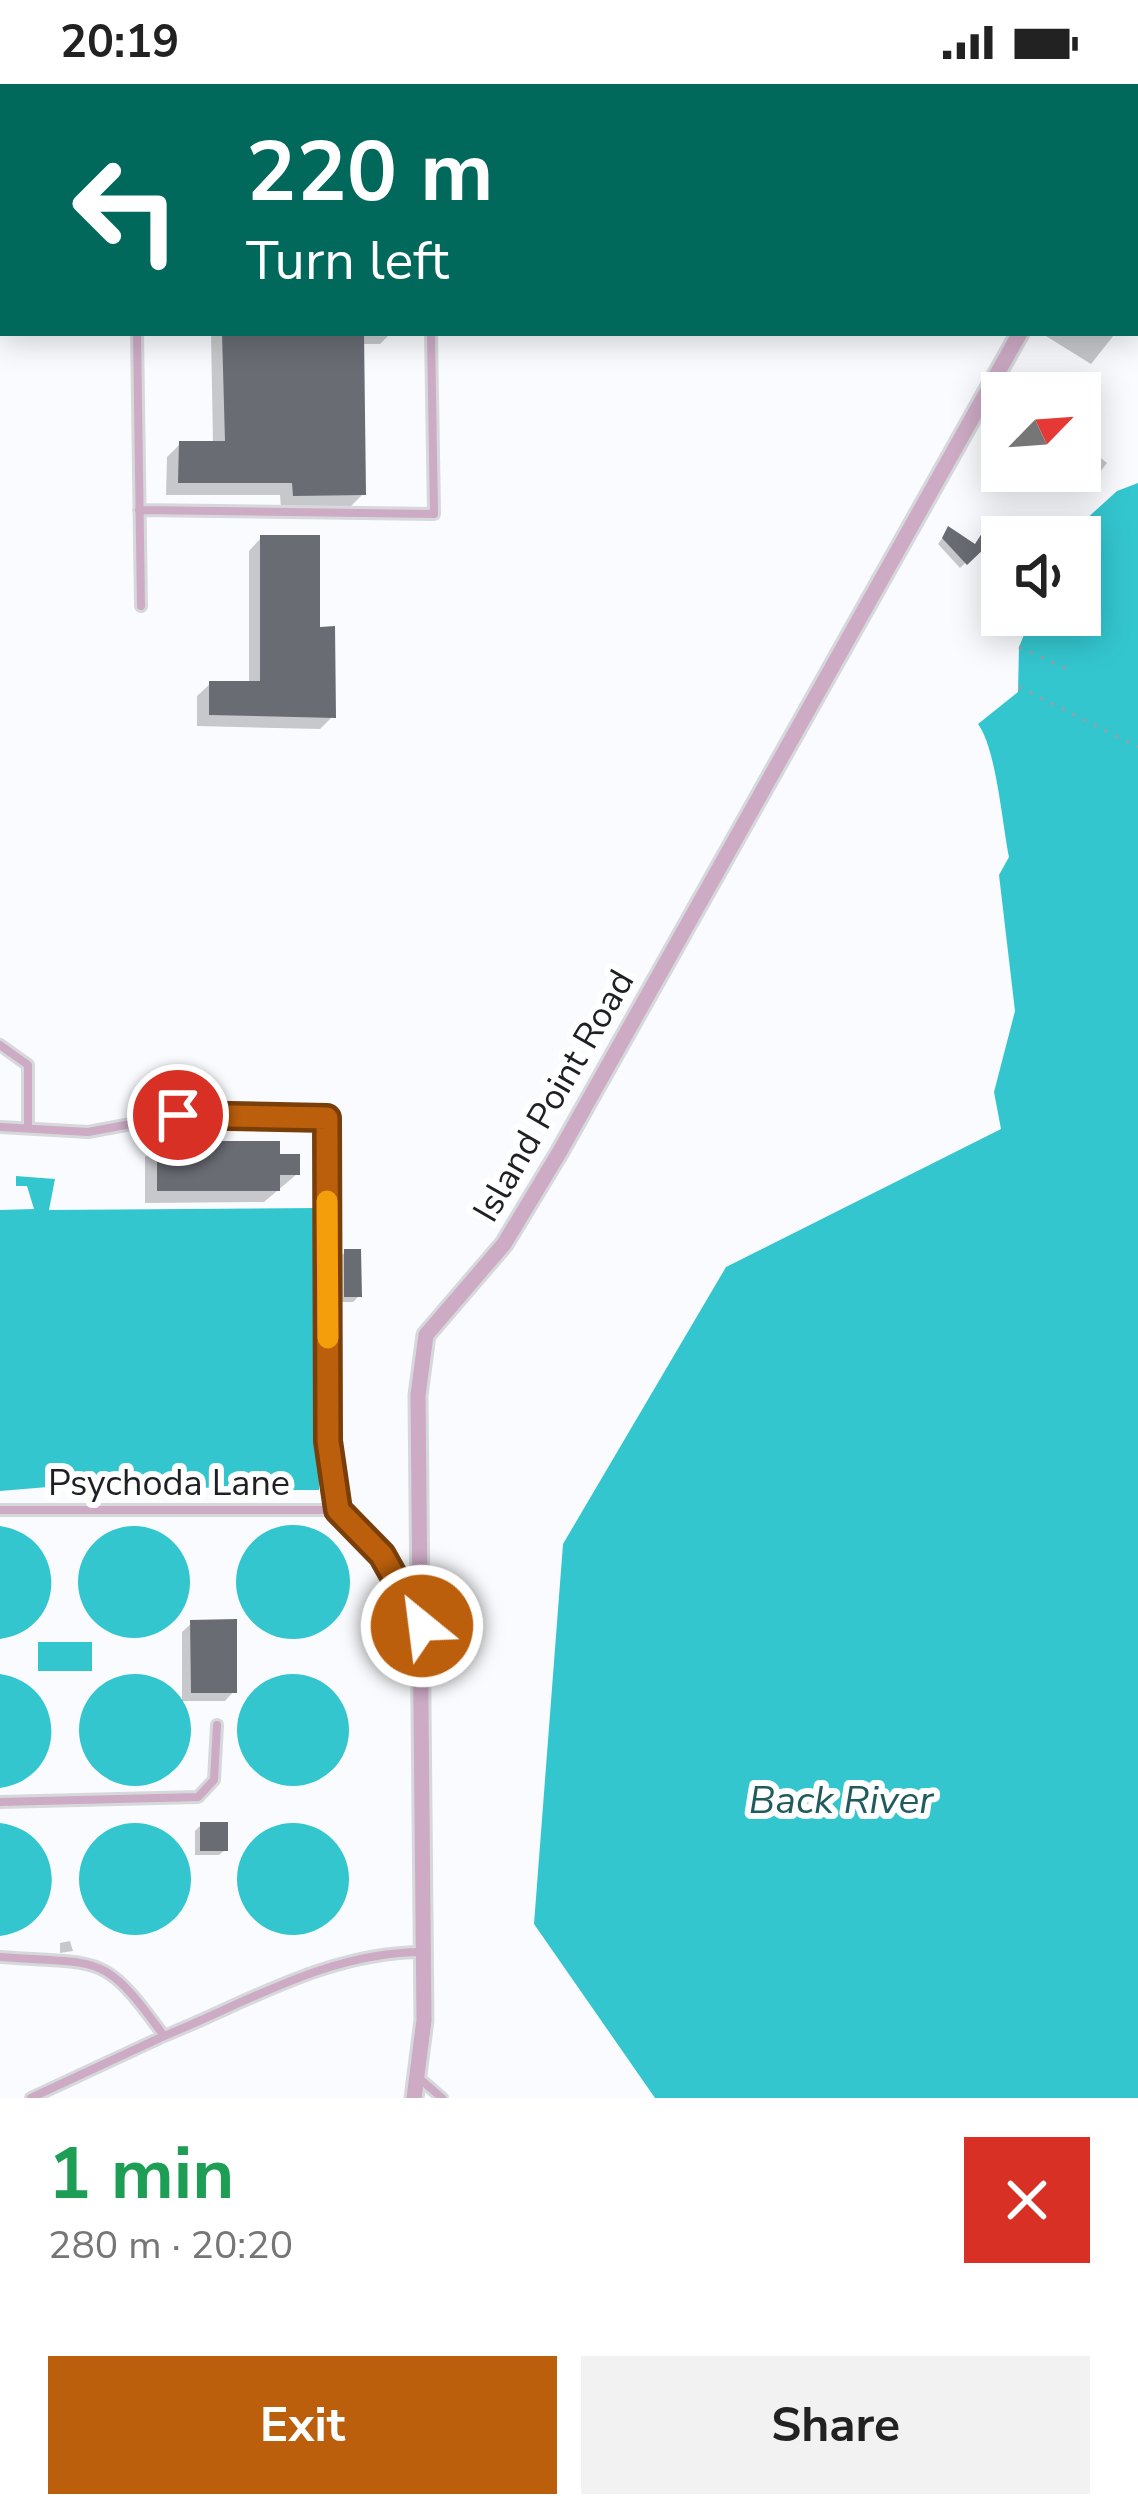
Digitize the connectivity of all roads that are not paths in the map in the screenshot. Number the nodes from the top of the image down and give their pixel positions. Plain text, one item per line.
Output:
1 (137, 336) edge
2 (431, 336) edge
3 (1018, 336) edge
4 (140, 510) junction
5 (141, 606) dead end
6 (0, 1045) edge
7 (28, 1126) junction
8 (0, 1127) edge
9 (0, 1510) edge
10 (338, 1510) junction
11 (422, 1626) junction
12 (217, 1725) dead end
13 (0, 1802) edge
14 (424, 1952) junction
15 (0, 1957) edge
16 (164, 2036) junction
17 (419, 2078) junction
18 (31, 2098) edge
19 (414, 2098) edge
20 (442, 2098) edge

1 - 4 lane
2 - 4 lane
3 - 11 street, Island Point Road
4 - 5 lane
6 - 7 lane
7 - 8 lane
7 - 10 lane
9 - 10 lane, Psychoda Lane
10 - 11 lane
11 - 14 street, Island Point Road
12 - 13 lane
14 - 16 lane
14 - 17 street, Island Point Road
15 - 16 lane
16 - 18 lane
17 - 19 street, Island Point Road
17 - 20 lane

